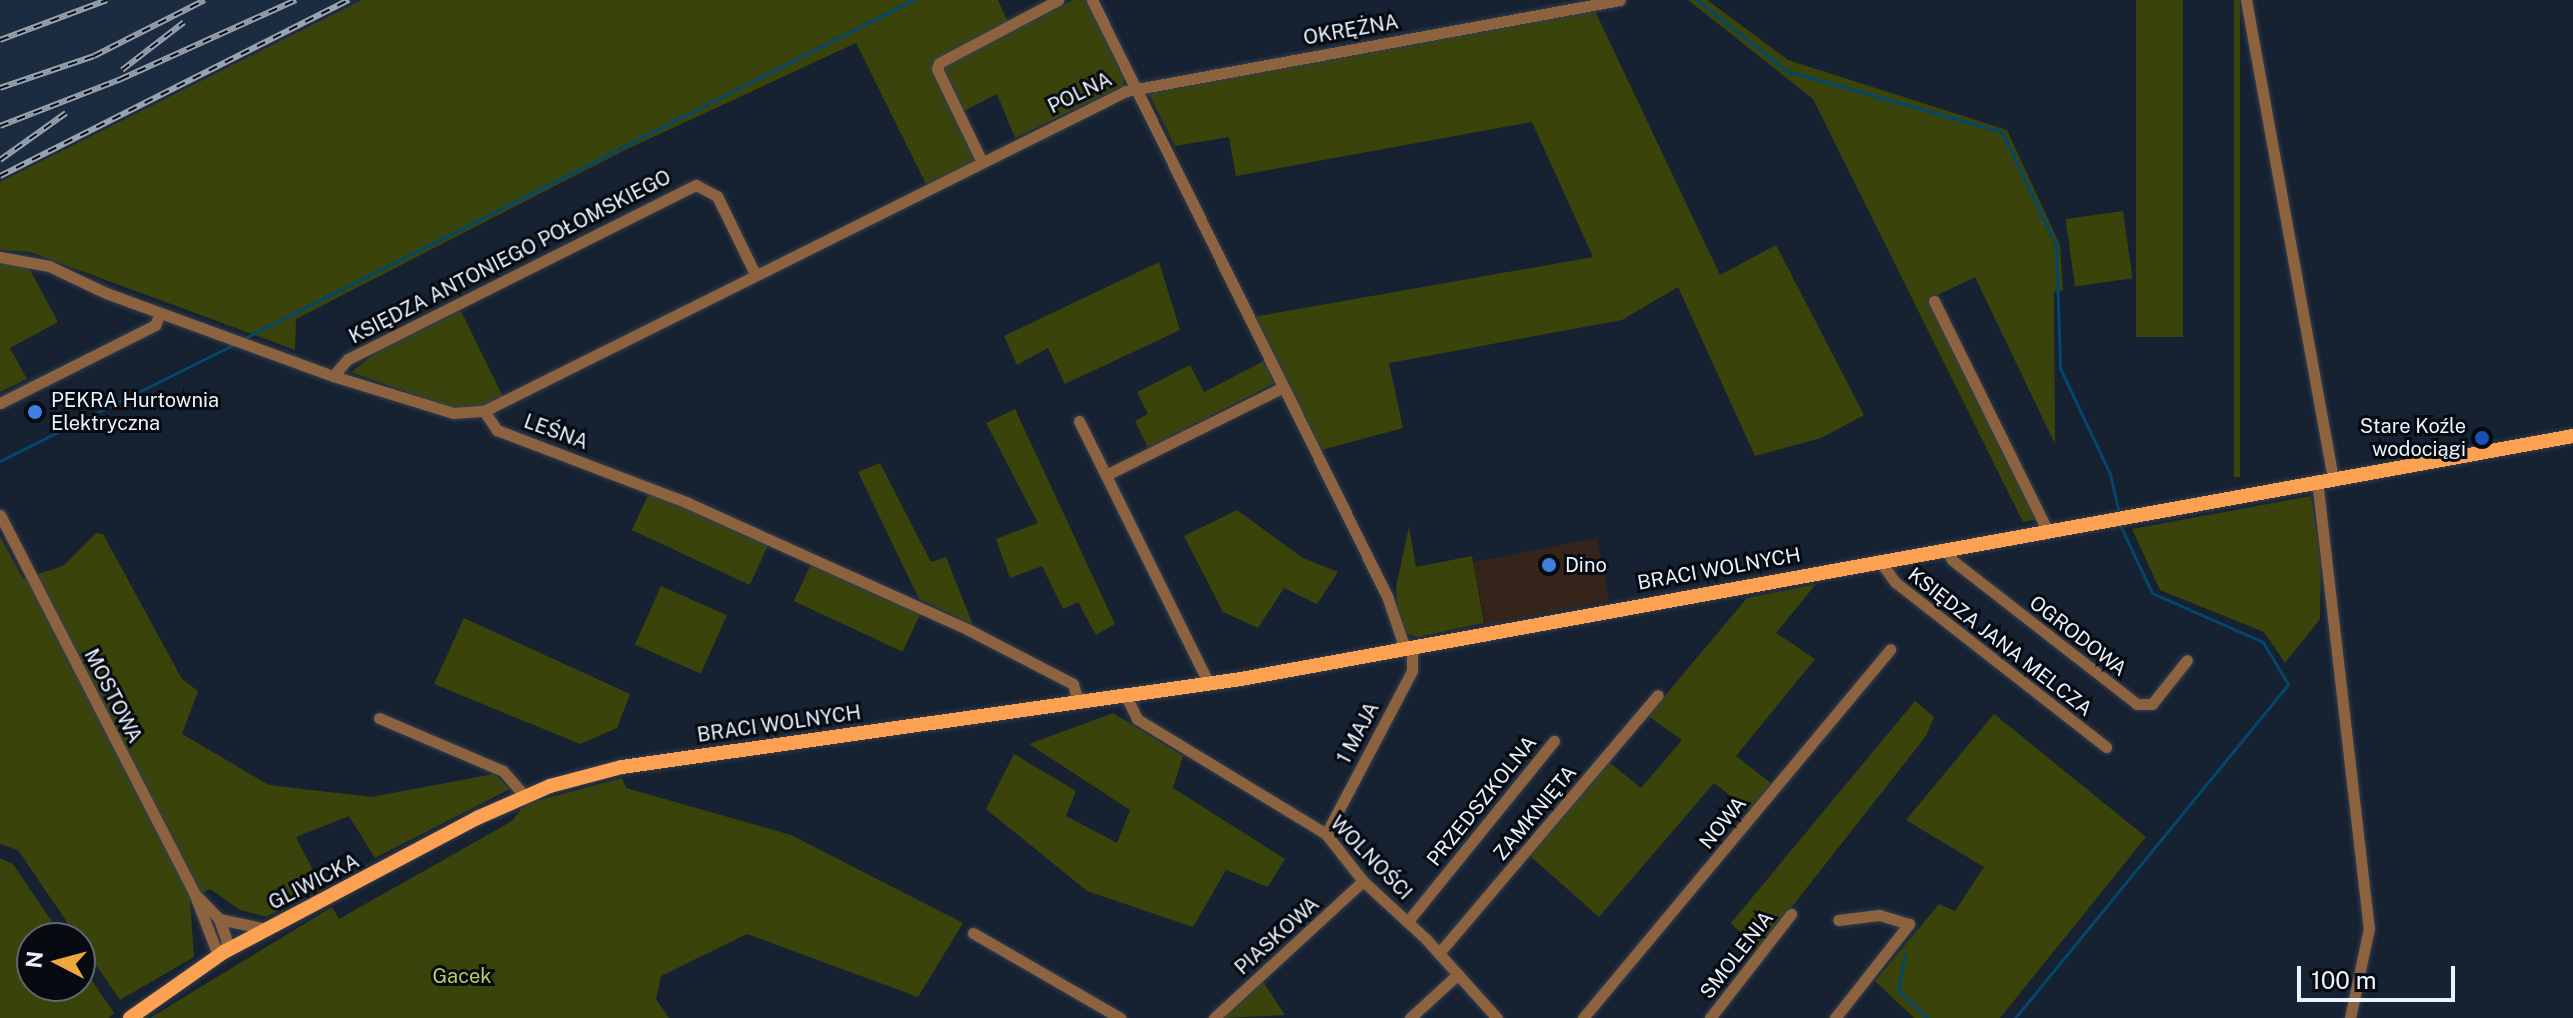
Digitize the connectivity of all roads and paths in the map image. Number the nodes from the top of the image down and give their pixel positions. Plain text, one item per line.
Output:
1 (1058, 0) edge
2 (1092, 0) edge
3 (1620, 0) edge
4 (2246, 0) edge
5 (1137, 88) junction
6 (982, 162) junction
7 (0, 257) edge
8 (755, 274) junction
9 (1934, 301) dead end
10 (160, 313) junction
11 (333, 376) junction
12 (1283, 387) junction
13 (0, 403) edge
14 (484, 411) junction
15 (1079, 421) dead end
16 (2573, 436) edge
17 (1106, 475) junction
18 (2333, 477) junction
19 (2317, 480) junction
20 (0, 515) edge
21 (2047, 530) junction
22 (1946, 548) junction
23 (1879, 560) junction
24 (1408, 648) junction
25 (1890, 649) dead end
26 (2187, 660) dead end
27 (1209, 684) junction
28 (1125, 694) junction
29 (1658, 695) dead end
30 (1078, 701) junction
31 (379, 718) dead end
32 (1554, 741) dead end
33 (2106, 747) dead end
34 (525, 796) junction
35 (1326, 834) junction
36 (1363, 881) junction
37 (194, 893) junction
38 (1791, 914) dead end
39 (219, 919) junction
40 (1838, 920) dead end
41 (1408, 921) junction
42 (266, 929) junction
43 (973, 933) dead end
44 (1439, 953) junction
45 (221, 954) junction
46 (1458, 974) junction
47 (130, 1018) edge
48 (1120, 1018) edge
49 (1214, 1018) edge
50 (1410, 1018) edge
51 (1497, 1018) edge
52 (1583, 1018) edge
53 (1710, 1018) edge
54 (1835, 1018) edge
55 (2350, 1018) edge

1 - 6 street
2 - 5 street
3 - 5 street, OKRĘŻNA
4 - 18 street
5 - 6 street, POLNA
5 - 12 street, POLNA
6 - 8 street, POLNA
7 - 10 street
8 - 11 street, KSIĘDZA ANTONIEGO POŁOMSKIEGO
8 - 14 street, POLNA
9 - 21 street
10 - 11 street
10 - 13 street
11 - 14 street
12 - 17 street
12 - 24 street, POLNA
14 - 30 street, LEŚNA
15 - 17 street
16 - 18 main road, BRACI WOLNYCH
17 - 27 street
18 - 19 main road, BRACI WOLNYCH
19 - 21 main road, BRACI WOLNYCH
19 - 55 street
20 - 37 street, MOSTOWA
21 - 22 main road, BRACI WOLNYCH
22 - 23 main road, BRACI WOLNYCH
22 - 26 street, OGRODOWA
23 - 24 main road, BRACI WOLNYCH
23 - 33 street, KSIĘDZA JANA MELCZA
24 - 27 main road, BRACI WOLNYCH
24 - 35 street, 1 MAJA
25 - 52 street, NOWA
27 - 28 main road, BRACI WOLNYCH
28 - 30 main road, BRACI WOLNYCH
28 - 35 street, WOLNOŚCI
29 - 44 street, ZAMKNIĘTA
30 - 34 main road, BRACI WOLNYCH
31 - 34 street
32 - 41 street, PRZEDSZKOLNA
34 - 42 main road, GLIWICKA
35 - 36 street, WOLNOŚCI
36 - 41 street, WOLNOŚCI
36 - 49 street, PIASKOWA
37 - 39 street, MOSTOWA
37 - 45 street, MOSTOWA
38 - 53 street, SMOLENIA
39 - 42 street
39 - 45 street
40 - 54 street
41 - 44 street, WOLNOŚCI
42 - 45 main road, GLIWICKA
43 - 48 street
44 - 46 street, WOLNOŚCI
45 - 47 main road, GLIWICKA
46 - 50 street
46 - 51 street, WOLNOŚCI

